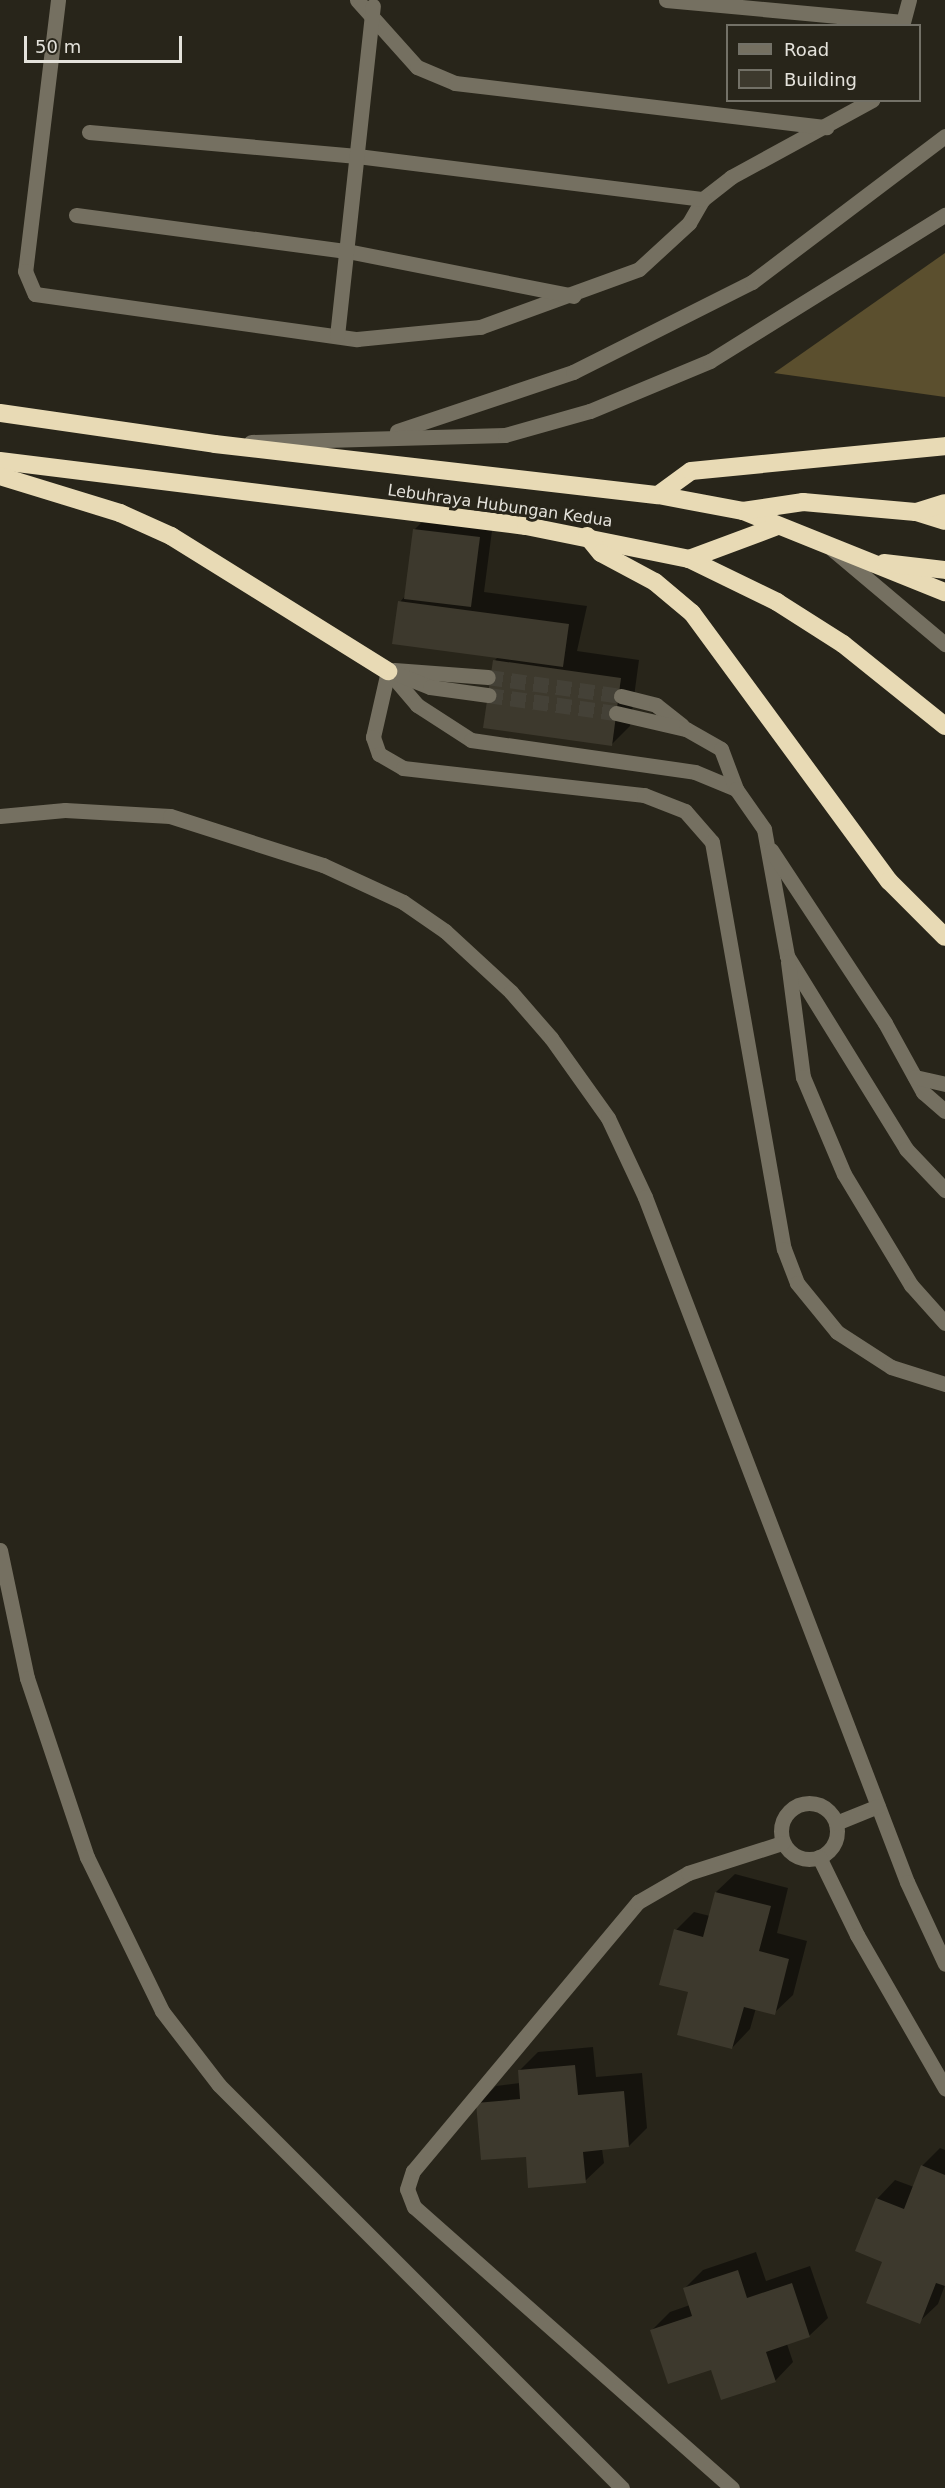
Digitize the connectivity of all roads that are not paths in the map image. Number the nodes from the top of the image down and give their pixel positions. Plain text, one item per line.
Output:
1 (58, 0) edge
2 (357, 0) edge
3 (666, 0) edge
4 (909, 0) edge
5 (373, 6) edge
6 (902, 24) edge
7 (869, 102) edge
8 (826, 127) junction
9 (89, 132) dead end
10 (945, 136) edge
11 (357, 156) junction
12 (702, 199) junction
13 (76, 215) dead end
14 (945, 215) edge
15 (347, 250) junction
16 (574, 296) junction
17 (337, 336) junction
18 (0, 413) edge
19 (383, 436) junction
20 (215, 444) junction
21 (945, 446) edge
22 (0, 461) edge
23 (0, 476) edge
24 (658, 495) junction
25 (945, 503) edge
26 (743, 511) junction
27 (916, 512) junction
28 (945, 521) edge
29 (775, 527) junction
30 (587, 536) junction
31 (829, 548) junction
32 (688, 559) junction
33 (882, 563) junction
34 (945, 570) edge
35 (945, 592) edge
36 (945, 644) edge
37 (388, 671) junction
38 (488, 677) tunnel mouth
39 (488, 695) tunnel mouth
40 (621, 696) tunnel mouth
41 (616, 713) tunnel mouth
42 (945, 726) edge
43 (686, 729) junction
44 (736, 789) junction
45 (0, 816) edge
46 (767, 845) junction
47 (945, 937) edge
48 (787, 956) junction
49 (915, 1077) junction
50 (945, 1084) edge
51 (945, 1112) edge
52 (945, 1190) edge
53 (945, 1323) edge
54 (945, 1384) edge
55 (0, 1550) edge
56 (878, 1806) junction
57 (836, 1823) junction
58 (782, 1843) junction
59 (819, 1857) junction
60 (945, 1964) edge
61 (945, 2088) edge
62 (622, 2488) edge
63 (732, 2488) edge

1 - 17 street
2 - 5 street
3 - 6 street
4 - 6 street
5 - 8 street
5 - 11 street
7 - 8 street
8 - 12 street
9 - 11 street
10 - 19 street
11 - 12 street
11 - 15 street
12 - 16 street
13 - 15 street
14 - 19 street
15 - 16 street
15 - 17 street
16 - 17 street
18 - 20 highway, Lebuhraya Hubungan Kedua
19 - 20 street
20 - 24 highway, Lebuhraya Hubungan Kedua
21 - 24 highway
22 - 30 highway, Lebuhraya Hubungan Kedua
23 - 37 highway
24 - 26 highway, Lebuhraya Hubungan Kedua
25 - 27 highway
26 - 27 highway
26 - 29 highway
27 - 28 highway
29 - 31 highway
29 - 32 highway
30 - 32 highway, Lebuhraya Hubungan Kedua
30 - 47 highway
31 - 33 highway
31 - 36 street
32 - 42 highway, Lebuhraya Hubungan Kedua
33 - 34 highway
33 - 35 highway
37 - 38 street
37 - 39 street
37 - 44 street
37 - 54 street
40 - 43 street
41 - 43 street
43 - 44 street
44 - 46 street
45 - 56 street
46 - 48 street
46 - 49 street
48 - 52 street
48 - 53 street
49 - 50 street
49 - 51 street
55 - 62 street
56 - 57 street
56 - 60 street
57 - 58 street
57 - 59 street
58 - 59 street
58 - 63 street
59 - 61 street

